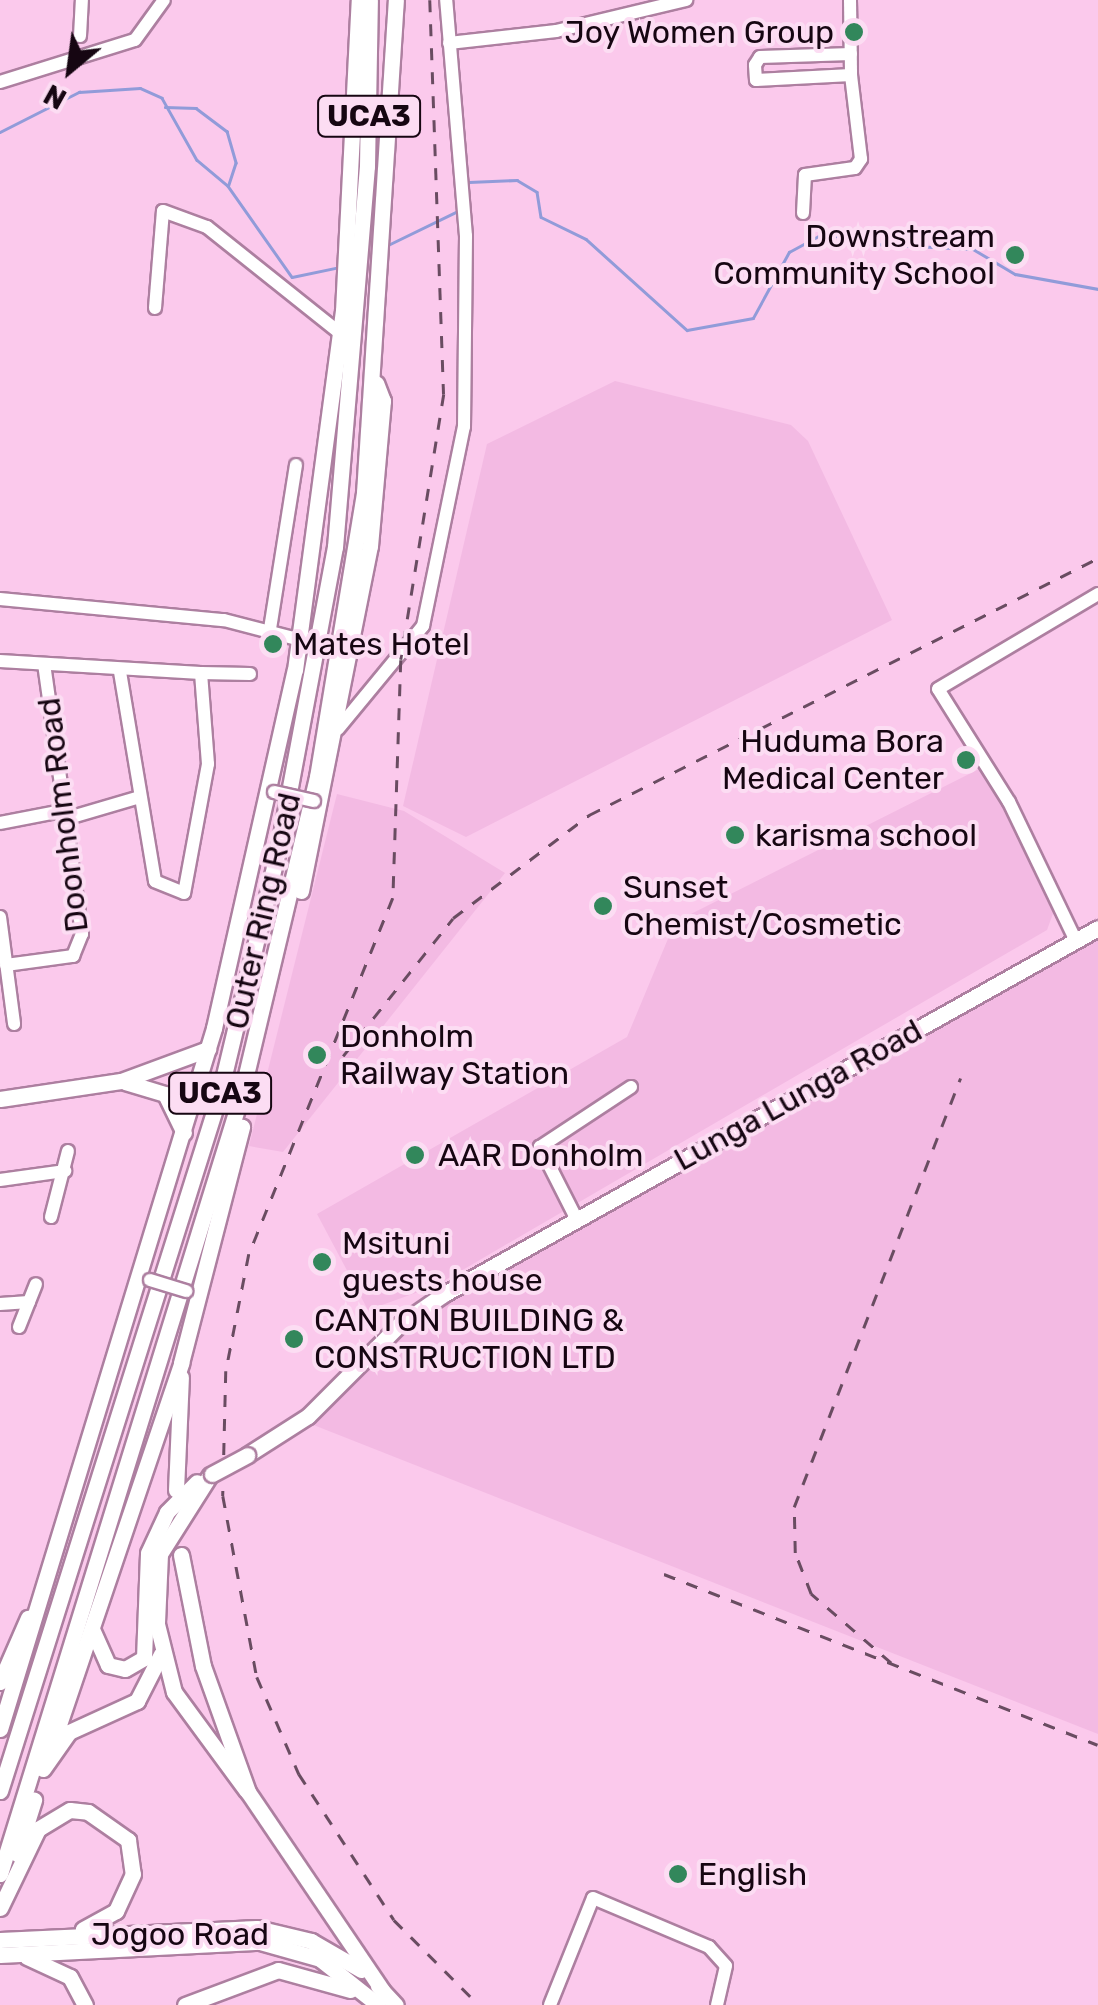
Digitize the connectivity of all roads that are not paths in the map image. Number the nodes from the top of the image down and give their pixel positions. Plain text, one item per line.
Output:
1 (82, 0) edge
2 (164, 0) edge
3 (360, 0) edge
4 (370, 0) edge
5 (396, 0) edge
6 (446, 0) edge
7 (686, 0) edge
8 (850, 0) edge
9 (80, 36) dead end
10 (449, 43) junction
11 (851, 54) junction
12 (851, 75) junction
13 (0, 82) edge
14 (368, 126) junction
15 (354, 143) junction
16 (804, 213) dead end
17 (355, 234) junction
18 (155, 308) dead end
19 (349, 310) junction
20 (340, 334) junction
21 (374, 380) junction
22 (296, 466) dead end
23 (1098, 594) edge
24 (0, 599) edge
25 (270, 629) junction
26 (300, 640) junction
27 (0, 661) edge
28 (44, 666) junction
29 (120, 672) junction
30 (201, 674) junction
31 (250, 674) dead end
32 (338, 729) junction
33 (268, 791) junction
34 (140, 797) junction
35 (319, 802) junction
36 (63, 815) junction
37 (0, 824) edge
38 (0, 917) edge
39 (1090, 935) edge
40 (6, 966) junction
41 (14, 1024) dead end
42 (208, 1049) junction
43 (121, 1081) junction
44 (631, 1087) dead end
45 (0, 1100) edge
46 (184, 1133) junction
47 (68, 1151) dead end
48 (65, 1171) junction
49 (0, 1180) edge
50 (51, 1218) dead end
51 (576, 1218) junction
52 (145, 1278) junction
53 (36, 1284) dead end
54 (192, 1293) junction
55 (29, 1302) junction
56 (0, 1304) edge
57 (19, 1327) dead end
58 (181, 1363) junction
59 (211, 1475) junction
60 (176, 1490) dead end
61 (181, 1555) dead end
62 (40, 1595) junction
63 (91, 1621) junction
64 (162, 1650) junction
65 (0, 1682) edge
66 (0, 1729) edge
67 (44, 1769) junction
68 (0, 1791) edge
69 (248, 1792) junction
70 (14, 1863) junction
71 (0, 1874) edge
72 (0, 1908) edge
73 (64, 1935) junction
74 (1, 1947) edge
75 (378, 2000) edge
76 (84, 2005) edge
77 (186, 2005) edge
78 (396, 2005) edge
79 (550, 2005) edge
80 (717, 2005) edge

1 - 9 street
2 - 13 street
3 - 15 main road, UCA3
4 - 14 main road, UCA3
5 - 21 main road, Outer Ring Road / UCA3
6 - 10 street
7 - 10 street
8 - 11 street
10 - 32 street
11 - 12 street
11 - 12 street
12 - 16 street
14 - 15 main road
14 - 17 main road, UCA3
15 - 17 main road, UCA3
17 - 19 main road, UCA3
18 - 20 street
19 - 20 main road, UCA3
19 - 68 main road, Outer Ring Road / UCA3
20 - 26 main road, UCA3
21 - 32 main road, Outer Ring Road / UCA3
21 - 71 main road, Outer Ring Road / UCA3
22 - 25 street
23 - 39 street
24 - 25 street
25 - 26 street
26 - 33 main road, UCA3
27 - 28 street
28 - 29 street
28 - 36 street, Doonholm Road
29 - 30 street
29 - 34 street
30 - 31 street
30 - 34 street
32 - 35 main road, Outer Ring Road / UCA3
33 - 35 street, bridge
33 - 42 main road, UCA3
34 - 36 street
35 - 54 main road, Outer Ring Road / UCA3
36 - 37 street
36 - 40 street, Doonholm Road
38 - 40 street
39 - 51 main road, Lunga Lunga Road
40 - 41 street
42 - 43 main road
42 - 46 main road, Outer Ring Road / UCA3
43 - 45 main road
43 - 46 main road
44 - 51 street
46 - 52 main road, Outer Ring Road / UCA3
47 - 48 street
48 - 49 street
48 - 50 street
51 - 59 main road, Lunga Lunga Road, bridge
52 - 54 street, bridge
52 - 62 main road, Outer Ring Road / UCA3
53 - 55 street
54 - 58 main road, Outer Ring Road / UCA3
55 - 56 street
55 - 57 street
58 - 60 main road
58 - 63 main road, Outer Ring Road / UCA3
59 - 63 main road, Lunga Lunga Road
59 - 64 main road, Lunga Lunga Road
61 - 69 main road
62 - 65 main road
62 - 66 main road, Outer Ring Road / UCA3
63 - 67 main road, Outer Ring Road / UCA3
64 - 67 main road
64 - 69 main road, Lunga Lunga Road
67 - 70 main road, Outer Ring Road / UCA3
69 - 75 main road
70 - 72 main road, Outer Ring Road
70 - 73 main road
73 - 74 main road, Jogoo Road
73 - 75 main road, Jogoo Road
74 - 75 main road, Jogoo Road
74 - 76 main road
75 - 77 main road
75 - 78 main road, Jogoo Road
79 - 80 street

